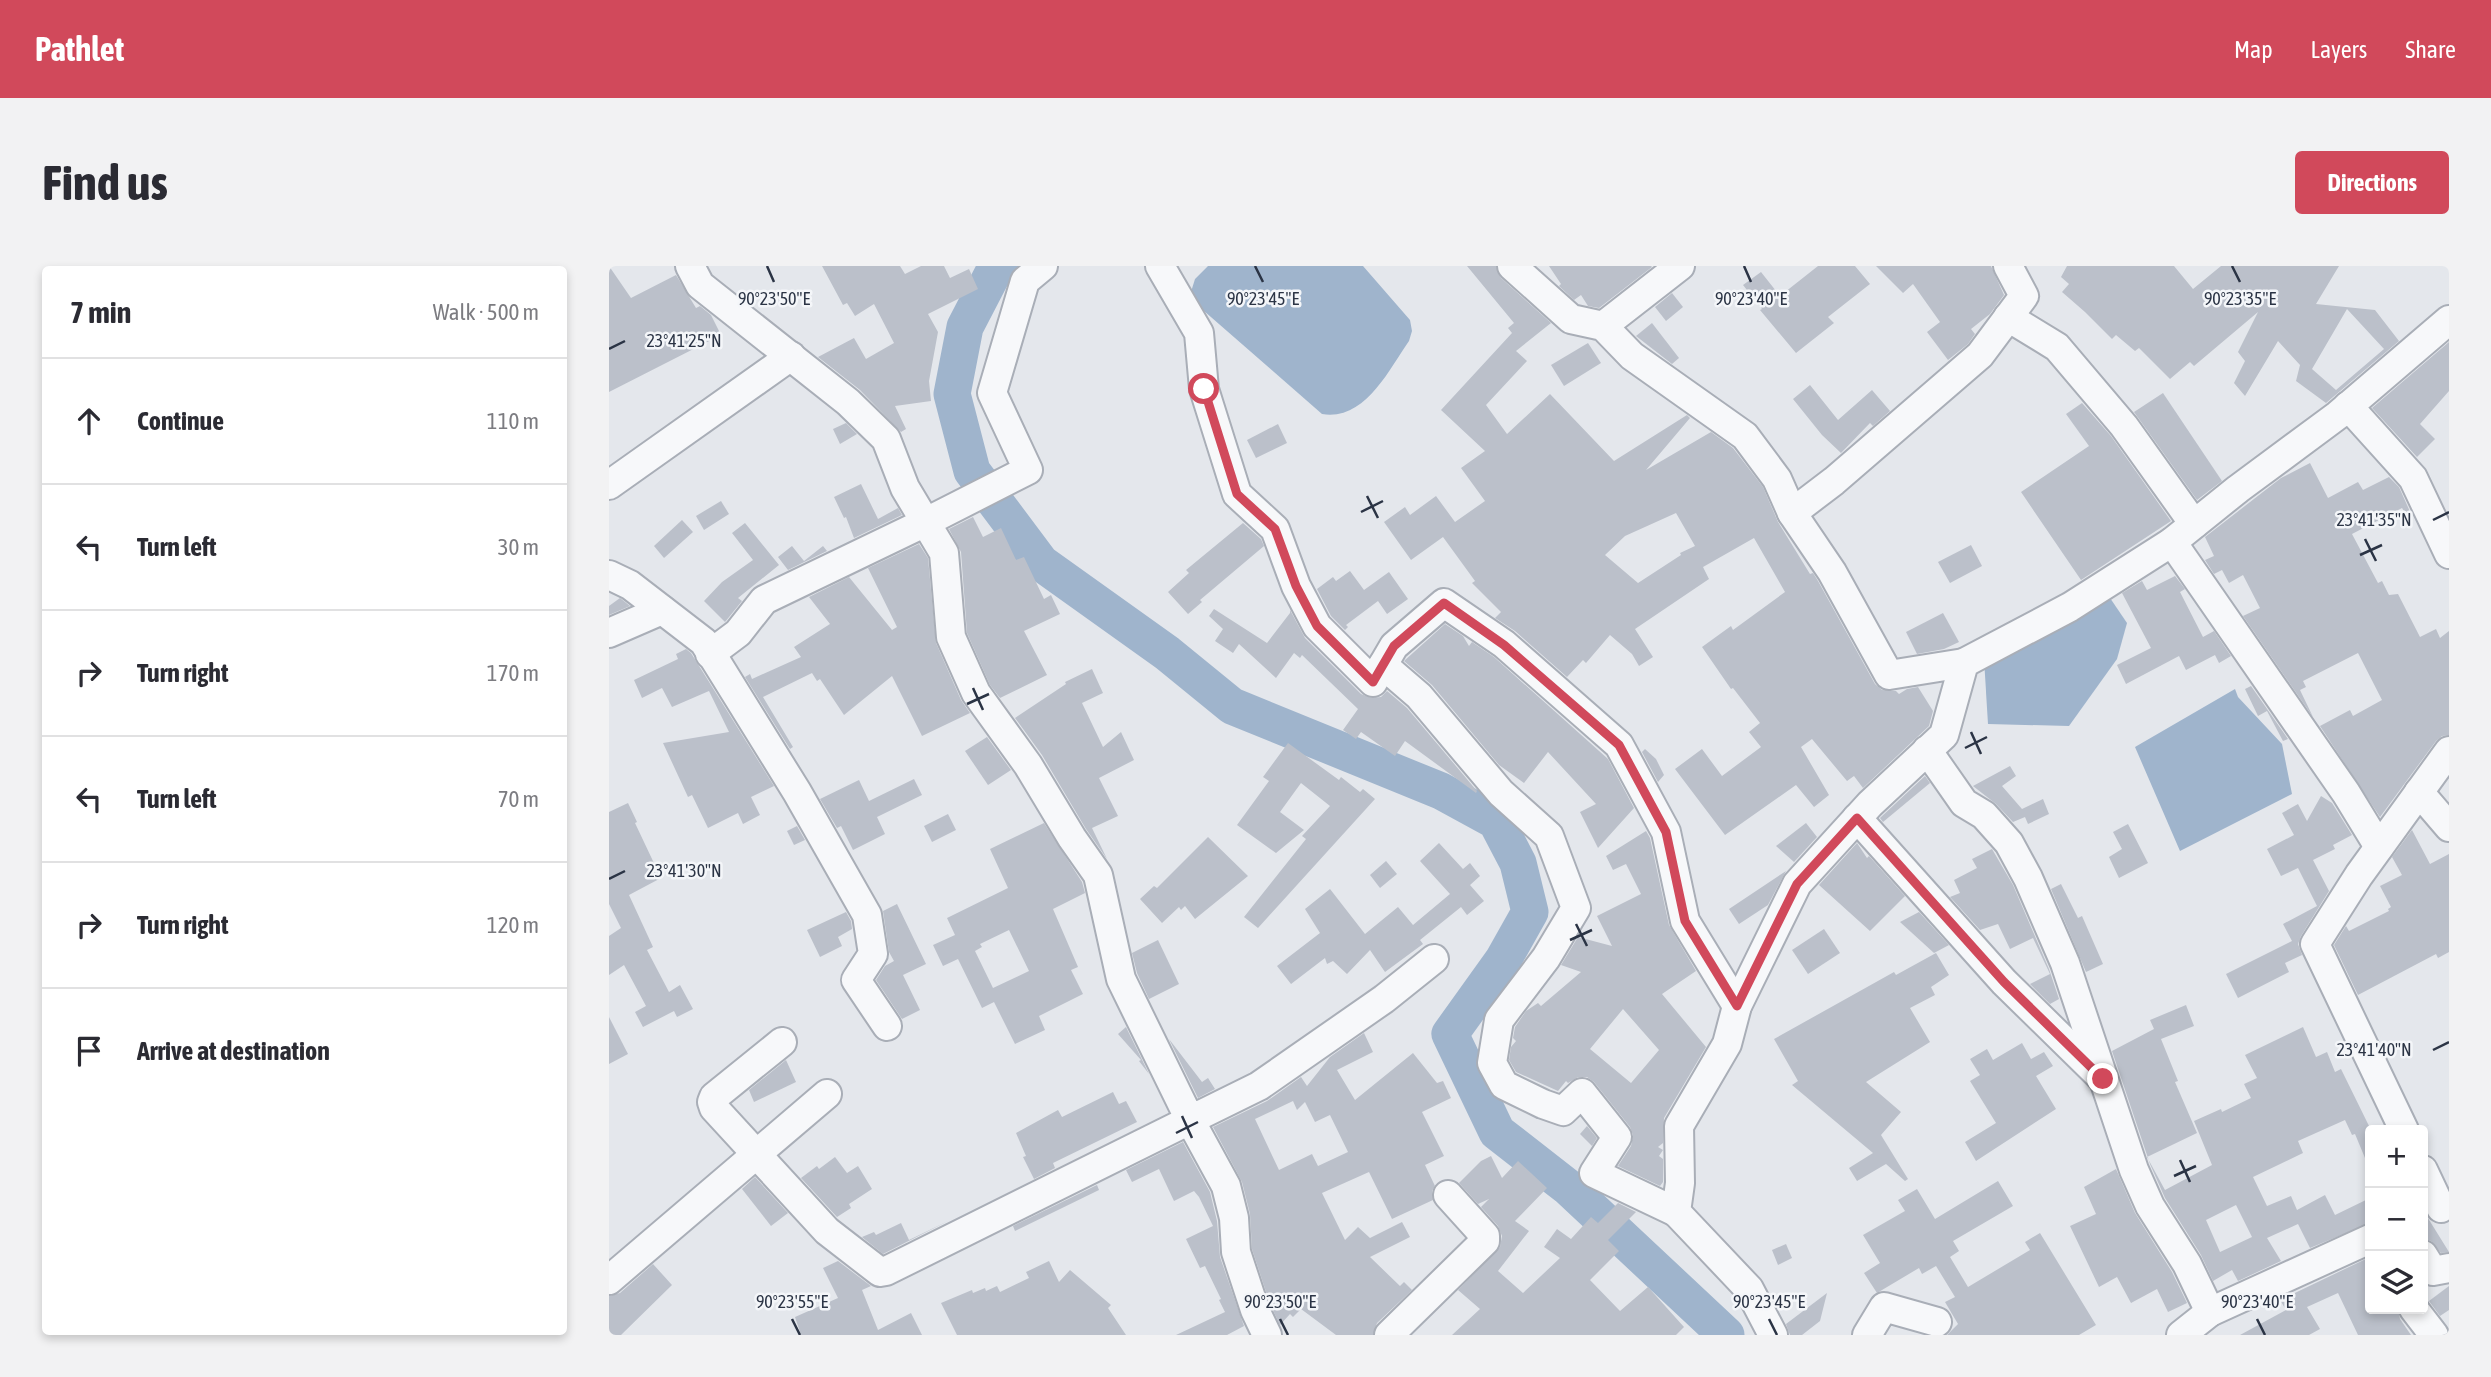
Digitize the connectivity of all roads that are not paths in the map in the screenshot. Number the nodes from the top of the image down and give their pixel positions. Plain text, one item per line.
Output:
1 (690, 266) edge
2 (1043, 266) edge
3 (1160, 266) edge
4 (1511, 266) edge
5 (1680, 266) edge
6 (2008, 266) edge
7 (2008, 317) junction
8 (2449, 320) edge
9 (1602, 326) junction
10 (791, 356) junction
11 (2348, 406) junction
12 (609, 485) edge
13 (1792, 513) junction
14 (933, 518) junction
15 (2183, 533) junction
16 (2449, 554) edge
17 (609, 575) edge
18 (662, 610) junction
19 (609, 634) edge
20 (710, 654) junction
21 (1963, 663) junction
22 (1383, 664) junction
23 (1927, 750) junction
24 (2449, 751) edge
25 (2419, 792) junction
26 (1857, 818) junction
27 (2449, 827) edge
28 (2379, 847) junction
29 (1434, 959) dead end
30 (1737, 1006) junction
31 (887, 1026) dead end
32 (782, 1042) dead end
33 (2103, 1079) junction
34 (827, 1094) dead end
35 (1190, 1120) junction
36 (2402, 1125) edge
37 (758, 1155) junction
38 (2428, 1184) edge
39 (1448, 1195) dead end
40 (2437, 1209) edge
41 (1676, 1212) junction
42 (2365, 1241) edge
43 (2428, 1263) edge
44 (2449, 1268) edge
45 (609, 1280) edge
46 (2210, 1312) junction
47 (2418, 1314) edge
48 (1937, 1322) dead end
49 (1267, 1335) edge
50 (1389, 1335) edge
51 (1773, 1335) edge
52 (1867, 1335) edge
53 (2181, 1335) edge
54 (2434, 1335) edge

1 - 10 street
2 - 14 street
3 - 22 street
4 - 9 street
5 - 9 street
6 - 7 street
7 - 13 street
7 - 15 street
8 - 11 street
9 - 13 street
10 - 12 street
10 - 14 street
11 - 15 street
11 - 16 street
13 - 21 street
14 - 20 street
14 - 35 street
15 - 21 street
15 - 28 street
17 - 18 street
18 - 19 street
18 - 20 street
20 - 31 street
21 - 23 street
22 - 30 street
22 - 41 street
23 - 26 street
23 - 33 street
24 - 25 street
25 - 27 street
25 - 28 street
26 - 30 street
26 - 33 street
28 - 36 street
29 - 35 street
30 - 41 street
32 - 37 street
33 - 46 street
34 - 37 street
35 - 37 street
35 - 49 street
37 - 45 street
38 - 40 street
39 - 50 street
41 - 51 street
42 - 46 street
43 - 44 street
46 - 53 street
47 - 54 street
48 - 52 street

